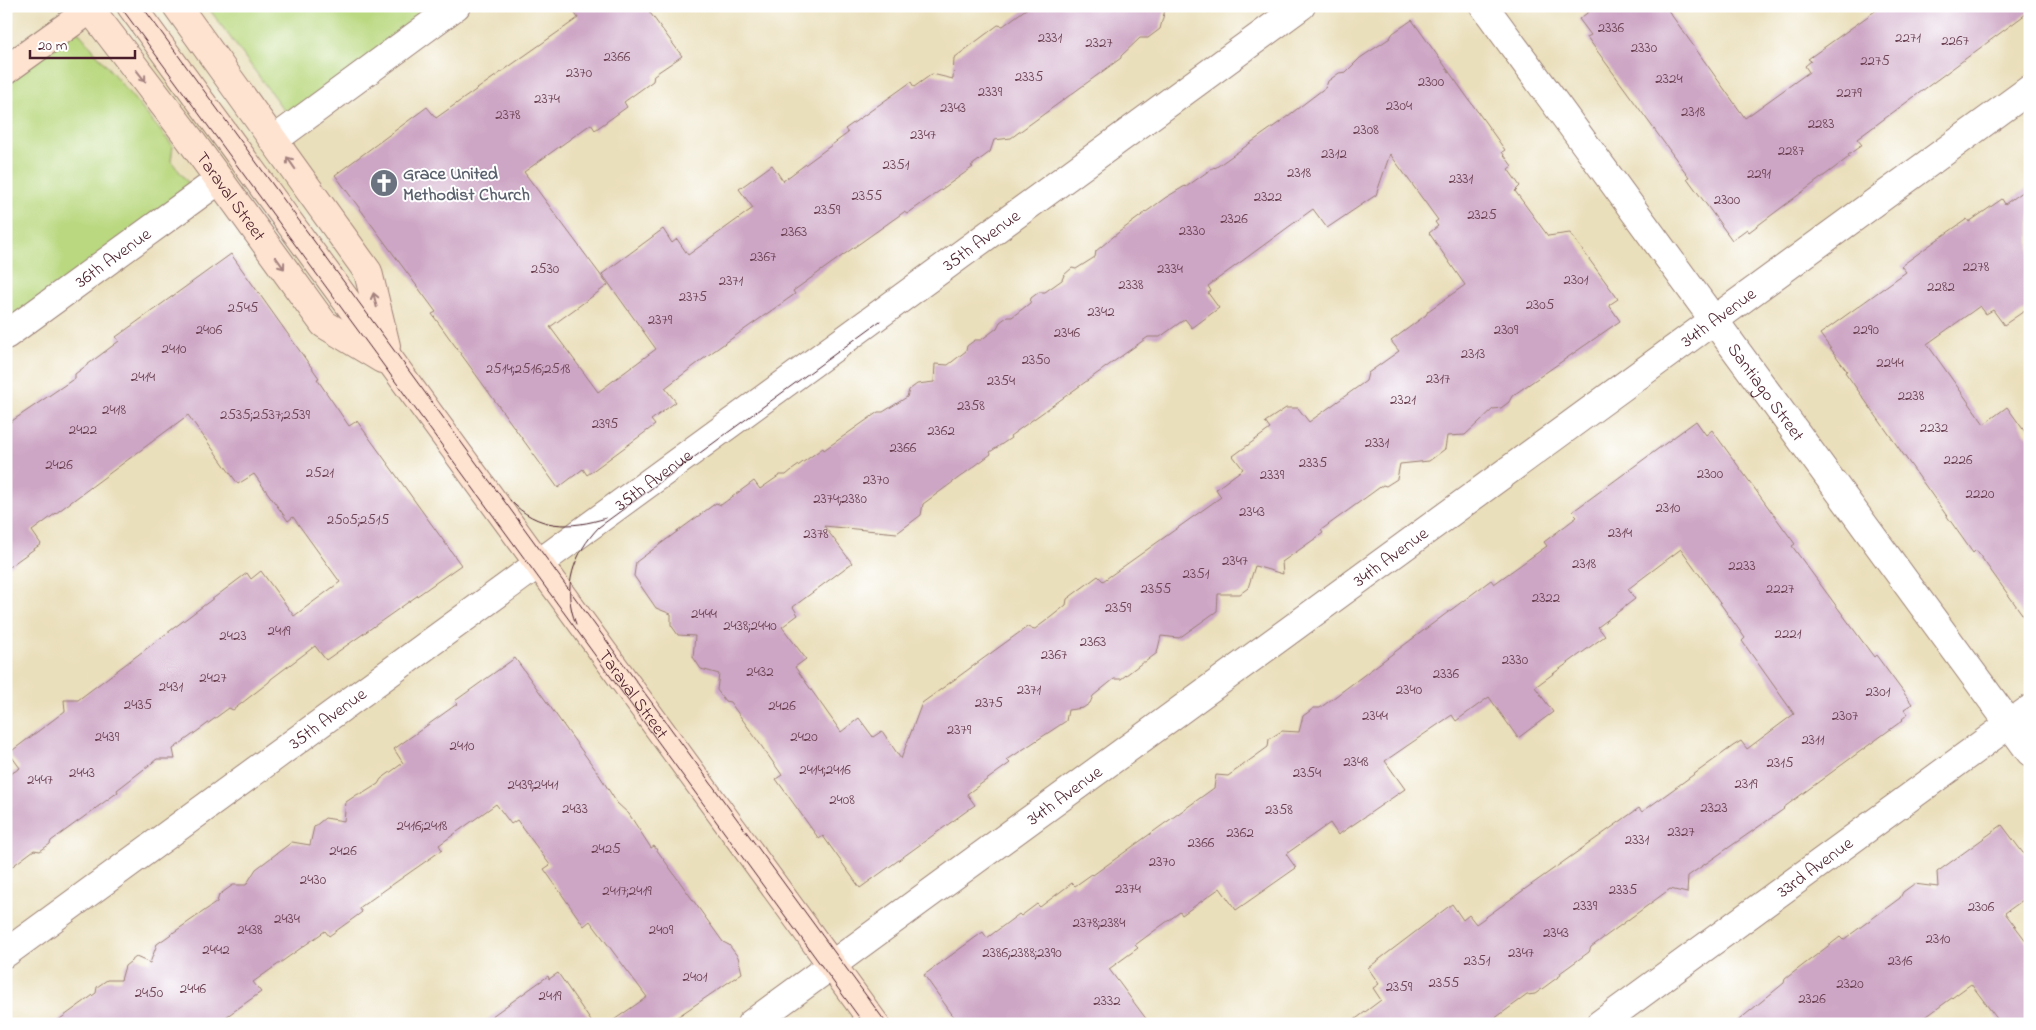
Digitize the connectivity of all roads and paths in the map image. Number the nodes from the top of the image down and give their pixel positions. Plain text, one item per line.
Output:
1 (131, 6) edge
2 (177, 6) edge
3 (456, 6) edge
4 (1300, 6) edge
5 (1484, 6) edge
6 (91, 7) edge
7 (6, 70) edge
8 (2030, 89) edge
9 (274, 140) junction
10 (219, 180) junction
11 (1714, 320) junction
12 (6, 335) edge
13 (392, 364) junction
14 (538, 564) junction
15 (2019, 717) edge
16 (2030, 752) edge
17 (6, 953) edge
18 (832, 964) junction
19 (751, 1024) edge
20 (875, 1024) edge
21 (1600, 1024) edge

1 - 13 street, Taraval Street
2 - 9 street, Taraval Street
3 - 9 street
4 - 14 street, 35th Avenue
5 - 11 street, Santiago Street
6 - 7 street
6 -> 10 street, Taraval Street
8 - 11 street, 34th Avenue
13 -> 9 street, Taraval Street
10 - 12 street, 36th Avenue
10 -> 13 street, Taraval Street
11 - 15 street, Santiago Street
11 - 18 street, 34th Avenue
13 - 14 street, Taraval Street
14 - 17 street, 35th Avenue
14 - 18 street, Taraval Street
15 - 16 street, Santiago Street
15 - 21 street, 33rd Avenue
18 - 19 street, 34th Avenue
18 - 20 street, Taraval Street

